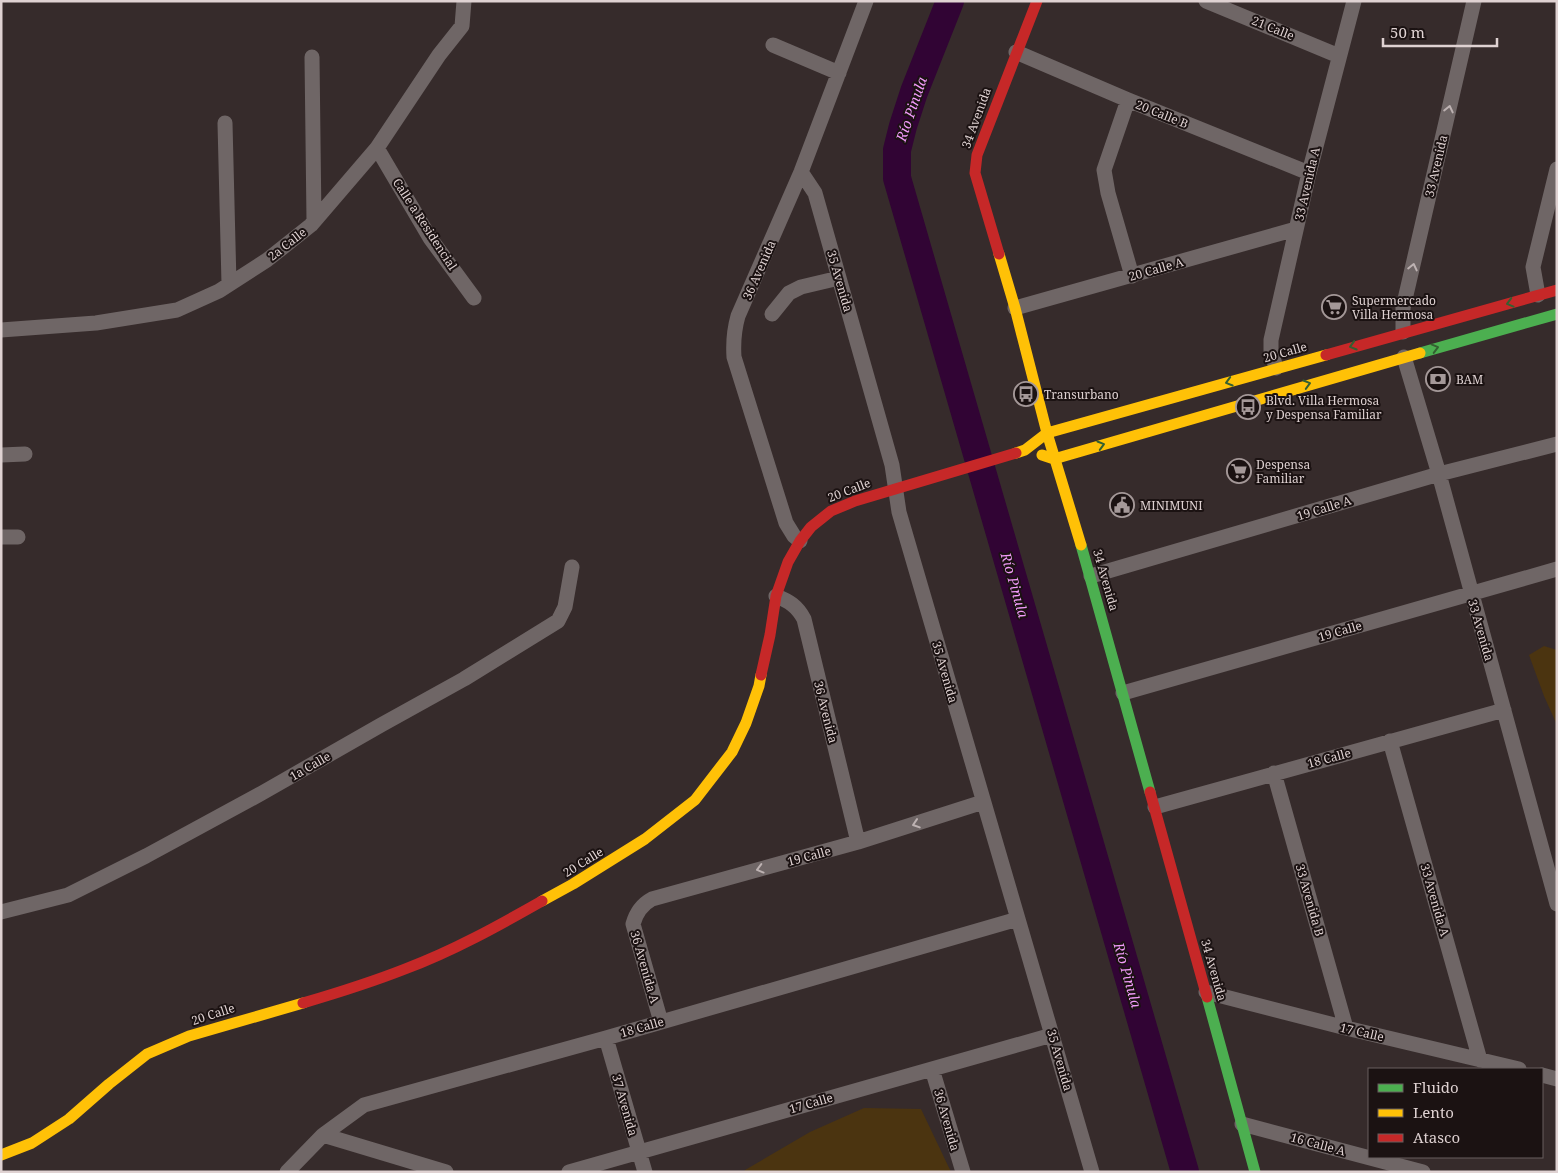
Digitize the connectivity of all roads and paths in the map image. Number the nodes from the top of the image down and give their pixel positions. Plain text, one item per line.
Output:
1 (464, 1) edge
2 (866, 1) edge
3 (1037, 1) edge
4 (1206, 1) edge
5 (1354, 1) edge
6 (1474, 1) edge
7 (773, 45) dead end
8 (1016, 52) junction
9 (1339, 56) junction
10 (312, 57) dead end
11 (839, 73) junction
12 (1128, 100) junction
13 (225, 123) dead end
14 (377, 148) junction
15 (1557, 169) edge
16 (801, 172) junction
17 (1309, 173) junction
18 (314, 221) junction
19 (1296, 229) junction
20 (1132, 276) junction
21 (839, 278) junction
22 (229, 284) junction
23 (1557, 290) edge
24 (1538, 295) junction
25 (474, 298) dead end
26 (1015, 308) junction
27 (772, 314) dead end
28 (1557, 314) edge
29 (1, 330) edge
30 (1403, 332) junction
31 (1404, 356) junction
32 (1276, 368) junction
33 (1354, 371) junction
34 (1047, 433) junction
35 (1557, 444) edge
36 (1025, 450) junction
37 (25, 454) dead end
38 (1, 455) edge
39 (1054, 459) junction
40 (1439, 474) junction
41 (895, 489) junction
42 (1, 537) edge
43 (18, 537) dead end
44 (800, 541) junction
45 (572, 567) dead end
46 (1557, 569) edge
47 (1091, 576) junction
48 (1471, 593) junction
49 (776, 596) junction
50 (1123, 693) junction
51 (1504, 710) junction
52 (1390, 741) junction
53 (1274, 773) junction
54 (983, 802) junction
55 (1155, 807) junction
56 (858, 842) junction
57 (1557, 904) edge
58 (1, 912) edge
59 (637, 912) joint
60 (1018, 919) junction
61 (1206, 992) junction
62 (661, 1022) junction
63 (1346, 1028) junction
64 (1052, 1035) junction
65 (606, 1038) junction
66 (1480, 1060) junction
67 (1514, 1068) edge
68 (932, 1069) junction
69 (1543, 1075) edge
70 (1557, 1079) edge
71 (1242, 1124) junction
72 (323, 1135) junction
73 (639, 1152) junction
74 (1, 1155) edge
75 (1368, 1157) edge
76 (1370, 1158) edge
77 (287, 1172) edge
78 (446, 1172) edge
79 (569, 1172) edge
80 (644, 1172) edge
81 (962, 1172) edge
82 (1092, 1172) edge
83 (1255, 1172) edge
84 (1423, 1172) edge

1 - 14 street, 2a Calle
2 - 11 street, 36 Avenida
3 - 8 main road, 34 Avenida
4 - 9 street, 21 Calle
5 - 9 street, 33 Avenida A
30 -> 6 street, 33 Avenida
7 - 11 street
8 - 12 street, 20 Calle B
8 - 26 main road, 34 Avenida
9 - 17 street, 33 Avenida A
10 - 18 street
11 - 16 street, 36 Avenida
12 - 17 street, 20 Calle B
12 - 20 street
13 - 22 street
14 - 18 street, 2a Calle
14 - 25 street, Calle a Residencial
15 - 24 street
16 - 21 street, 35 Avenida
16 - 44 street, 36 Avenida
17 - 19 street, 33 Avenida A
18 - 22 street, 2a Calle
19 - 20 street, 20 Calle A
19 - 32 street, 33 Avenida A
20 - 26 street, 20 Calle A
21 - 27 street
21 - 41 street, 35 Avenida
22 - 29 street, 2a Calle
23 - 24 main road, 20 Calle
24 -> 30 main road, 20 Calle
26 - 34 main road, 34 Avenida
31 -> 28 main road
30 -> 32 main road, 20 Calle
30 - 33 main road
31 - 33 main road
31 - 40 street, 33 Avenida
32 -> 34 main road, 20 Calle
39 -> 33 main road
34 - 36 main road, 20 Calle
34 - 39 main road, 34 Avenida
35 - 40 street, 19 Calle A
36 - 39 main road
36 - 41 main road, 20 Calle
37 - 38 street
39 - 47 main road, 34 Avenida
40 - 47 street, 19 Calle A
40 - 48 street, 33 Avenida
41 - 44 main road, 20 Calle
41 - 54 street, 35 Avenida
42 - 43 street
44 - 49 main road, 20 Calle
45 - 58 street, 1a Calle
46 - 48 street, 19 Calle
47 - 50 main road, 34 Avenida
48 - 50 street, 19 Calle
48 - 51 street, 33 Avenida
49 - 56 street, 36 Avenida
49 - 74 main road, 20 Calle
50 - 55 main road, 34 Avenida
51 - 52 street, 18 Calle
51 - 57 street, 33 Avenida
52 - 53 street, 18 Calle
52 - 66 street, 33 Avenida A
53 - 55 street, 18 Calle
53 - 63 street, 33 Avenida B
54 -> 56 street, 19 Calle
54 - 60 street, 35 Avenida
55 - 61 main road, 34 Avenida
56 -> 59 street, 19 Calle
59 - 62 street, 36 Avenida A
60 - 62 street, 18 Calle
60 - 64 street, 35 Avenida
61 - 63 street, 17 Calle
61 - 71 main road, 34 Avenida
62 - 65 street, 18 Calle
63 - 66 street, 17 Calle
64 - 68 street, 17 Calle
64 - 82 street, 35 Avenida
65 - 72 street, 18 Calle
65 - 73 street, 37 Avenida
66 - 67 street, 17 Calle
68 - 73 street, 17 Calle
68 - 81 street, 36 Avenida
69 - 70 street
71 - 75 street, 16 Calle A
71 - 83 main road, 34 Avenida
72 - 77 street, 18 Calle
72 - 78 street
73 - 79 street, 17 Calle
73 - 80 street, 37 Avenida
76 - 84 street, 16 Calle A

